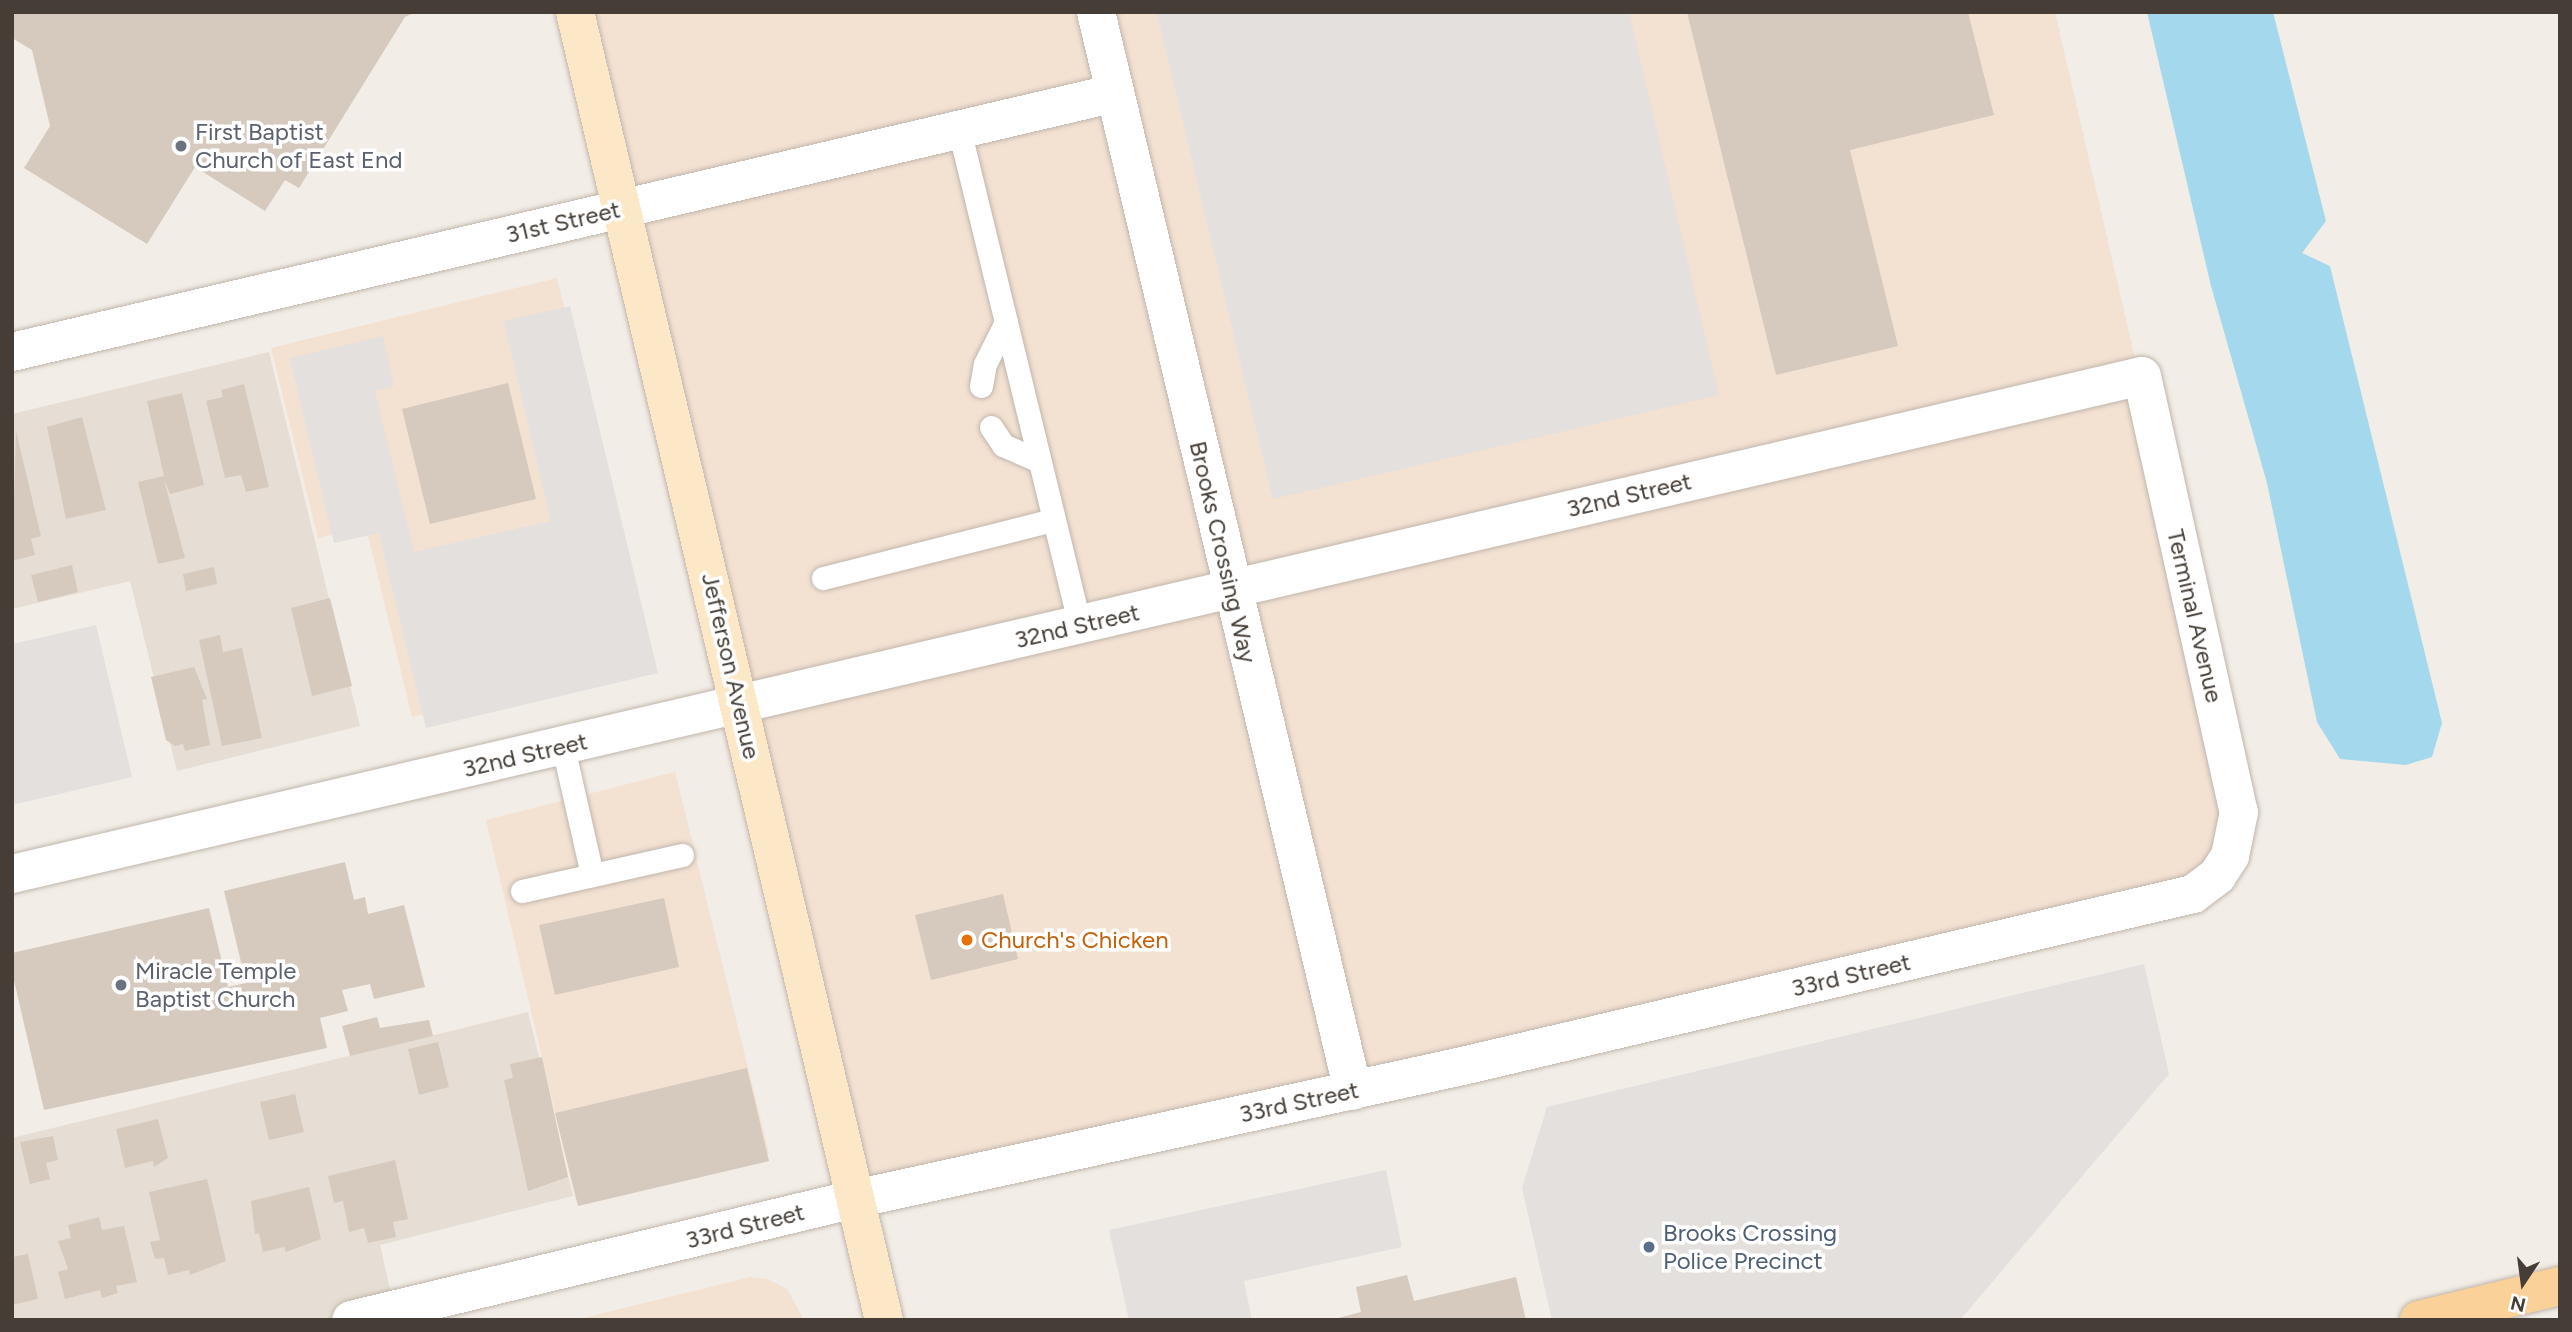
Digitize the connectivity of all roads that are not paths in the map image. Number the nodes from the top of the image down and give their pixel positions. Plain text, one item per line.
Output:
1 (575, 12) edge
2 (1096, 12) edge
3 (1115, 93) junction
4 (959, 129) junction
5 (622, 209) junction
6 (1006, 322) junction
7 (12, 352) edge
8 (2142, 376) joint
9 (981, 386) dead end
10 (991, 427) dead end
11 (1039, 461) junction
12 (1053, 520) junction
13 (823, 578) dead end
14 (1232, 589) junction
15 (1080, 626) junction
16 (740, 705) junction
17 (563, 747) junction
18 (682, 855) dead end
19 (2230, 856) joint
20 (12, 874) edge
21 (592, 875) junction
22 (522, 891) dead end
23 (1353, 1091) junction
24 (855, 1199) junction
25 (2560, 1286) edge
26 (351, 1320) edge
27 (884, 1320) edge
28 (2419, 1320) edge

1 - 5 main road, Jefferson Avenue
2 - 3 street, Brooks Crossing Way
3 - 4 street, 31st Street
3 - 14 street, Brooks Crossing Way
4 - 5 street, 31st Street
4 - 6 lane
5 - 7 street, 31st Street
5 - 16 main road, Jefferson Avenue
6 - 9 lane
6 - 11 lane
8 - 14 street, 32nd Street
8 - 19 street, Terminal Avenue
10 - 11 lane
11 - 12 lane
12 - 13 lane
12 - 15 lane
14 - 15 street, 32nd Street
14 - 23 street, Brooks Crossing Way
15 - 16 street, 32nd Street
16 - 17 street, 32nd Street
16 - 24 main road, Jefferson Avenue
17 - 20 street, 32nd Street
17 - 21 lane
18 - 21 lane
19 - 23 street, 33rd Street
21 - 22 lane
23 - 24 street, 33rd Street
24 - 26 street, 33rd Street
24 - 27 main road, Jefferson Avenue
25 - 28 main road

